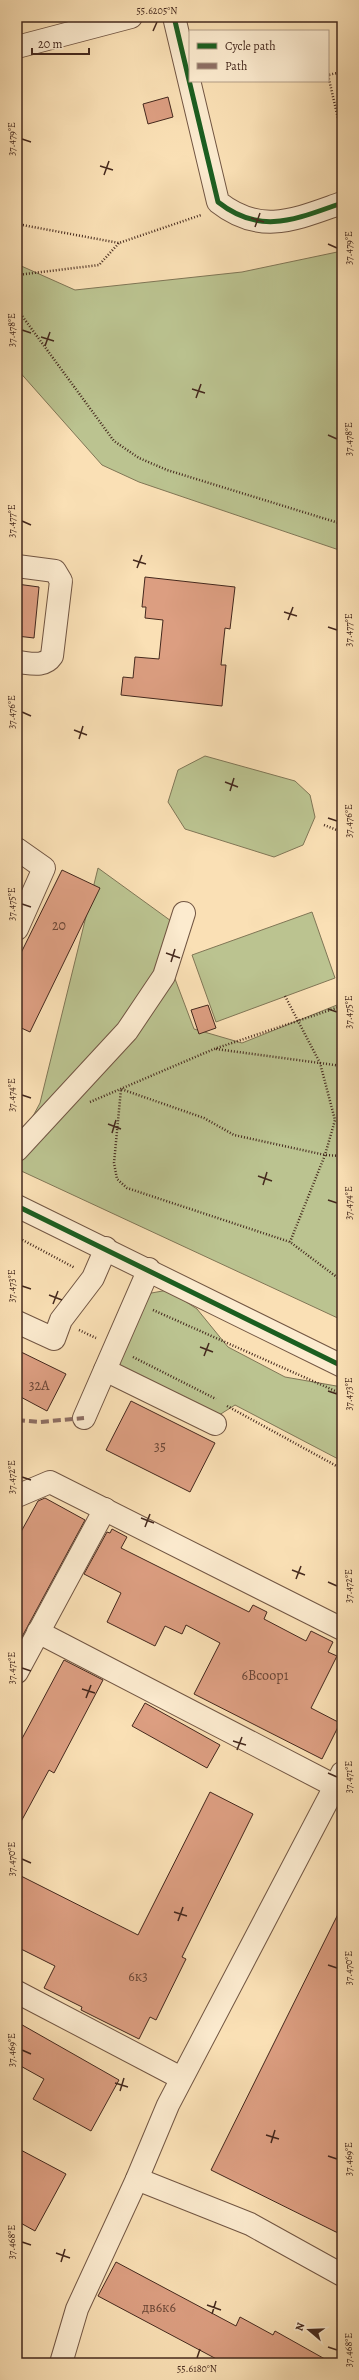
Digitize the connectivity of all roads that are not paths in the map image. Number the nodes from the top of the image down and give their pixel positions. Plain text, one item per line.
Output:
1 (131, 17) edge
2 (174, 17) edge
3 (17, 48) edge
4 (189, 80) edge
5 (189, 82) edge
6 (342, 203) edge
7 (17, 566) edge
8 (17, 662) edge
9 (17, 849) edge
10 (184, 913) dead end
11 (17, 929) edge
12 (17, 1150) edge
13 (17, 1206) edge
14 (106, 1248) junction
15 (149, 1269) junction
16 (17, 1322) edge
17 (342, 1366) edge
18 (105, 1370) junction
19 (84, 1418) dead end
20 (215, 1424) dead end
21 (17, 1496) edge
22 (105, 1509) junction
23 (342, 1629) edge
24 (38, 1632) junction
25 (17, 1672) edge
26 (339, 1780) edge
27 (17, 1992) edge
28 (181, 2078) junction
29 (137, 2179) junction
30 (342, 2275) edge
31 (61, 2363) edge

1 - 3 street
2 - 4 street
5 - 6 street
7 - 8 street
9 - 11 street
10 - 12 street
13 - 14 street
14 - 15 street
14 - 16 street
15 - 17 street
15 - 18 street
18 - 19 street
18 - 20 street
21 - 22 street
22 - 23 street
22 - 24 street
24 - 25 street
24 - 26 street
26 - 28 street
27 - 28 street
28 - 29 street
29 - 30 street
29 - 31 street

